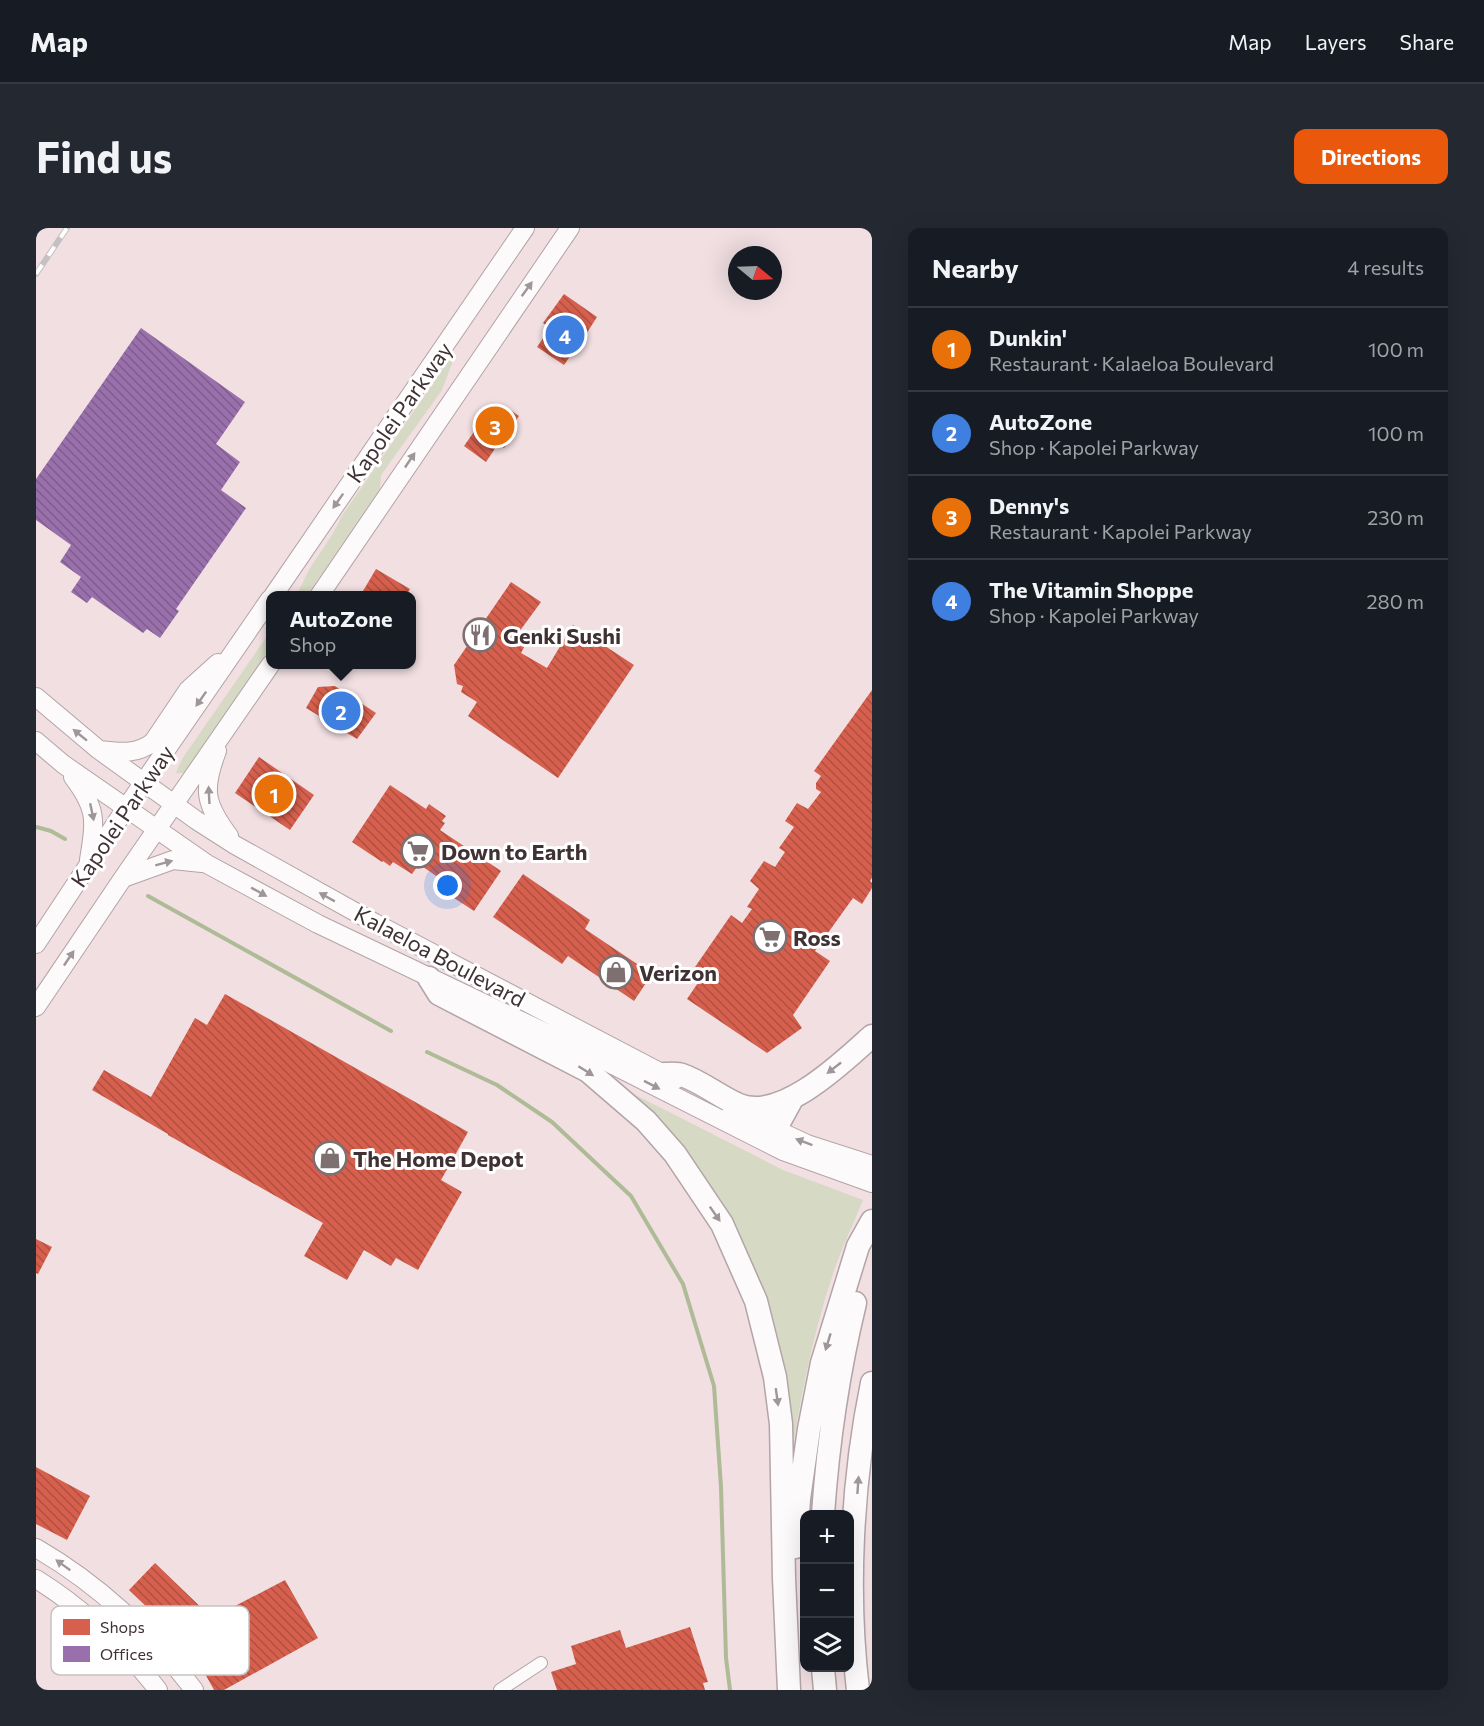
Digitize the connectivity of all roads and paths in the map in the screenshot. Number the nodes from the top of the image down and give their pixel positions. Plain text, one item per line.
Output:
1 (525, 228) edge
2 (570, 228) edge
3 (276, 591) edge
4 (322, 591) edge
5 (266, 605) edge
6 (242, 641) junction
7 (268, 669) edge
8 (36, 697) edge
9 (226, 729) junction
10 (36, 741) edge
11 (99, 750) junction
12 (63, 764) junction
13 (144, 783) junction
14 (174, 804) junction
15 (126, 808) junction
16 (157, 830) junction
17 (235, 845) junction
18 (207, 864) junction
19 (88, 868) junction
20 (123, 878) junction
21 (42, 930) edge
22 (36, 944) edge
23 (429, 978) junction
24 (36, 1007) edge
25 (872, 1036) edge
26 (664, 1074) junction
27 (792, 1097) junction
28 (776, 1131) junction
29 (861, 1168) edge
30 (872, 1183) edge
31 (872, 1221) edge
32 (872, 1238) edge
33 (872, 1383) edge
34 (823, 1510) edge
35 (36, 1548) edge
36 (36, 1579) edge
37 (73, 1606) edge
38 (116, 1606) edge
39 (541, 1663) dead end
40 (823, 1672) edge
41 (145, 1675) edge
42 (182, 1675) edge
43 (789, 1688) edge
44 (158, 1690) edge
45 (194, 1690) edge
46 (500, 1690) edge
47 (825, 1690) edge
48 (858, 1690) edge

1 -> 3 main road, Kapolei Parkway
4 -> 2 main road, Kapolei Parkway
5 - 6 main road, Kapolei Parkway
6 - 11 main road
6 -> 13 main road, Kapolei Parkway
7 - 9 main road, Kapolei Parkway
11 -> 8 main road, Kalaeloa Boulevard
9 - 14 main road, Kapolei Parkway
17 -> 9 main road
10 - 12 main road, Kalaeloa Boulevard
11 - 13 main road, Kalaeloa Boulevard
12 - 15 main road, Kalaeloa Boulevard
12 -> 19 main road
13 - 14 main road, Kalaeloa Boulevard
13 - 15 main road, Kapolei Parkway
14 - 16 main road, Kapolei Parkway
14 - 17 main road, Kalaeloa Boulevard
15 - 16 main road, Kalaeloa Boulevard
15 - 19 main road, Kapolei Parkway
16 - 18 main road, Kalaeloa Boulevard
16 - 20 main road, Kapolei Parkway
26 -> 17 main road, Kalaeloa Boulevard
20 -> 18 main road
18 -> 23 main road, Kalaeloa Boulevard
19 - 21 main road, Kapolei Parkway
24 -> 20 main road, Kapolei Parkway
21 - 22 main road, Kapolei Parkway
23 -> 29 main road, Kalaeloa Boulevard
23 -> 43 highway
25 -> 27 highway
26 - 27 highway
26 - 28 main road, Kalaeloa Boulevard
27 - 28 highway
29 -> 28 main road, Kalaeloa Boulevard
29 - 30 main road, Kalaeloa Boulevard
31 -> 43 highway
32 - 34 highway
48 -> 33 highway
38 -> 35 main road
36 - 37 main road
39 - 46 street
40 - 47 highway
41 - 44 main road
45 -> 42 main road

